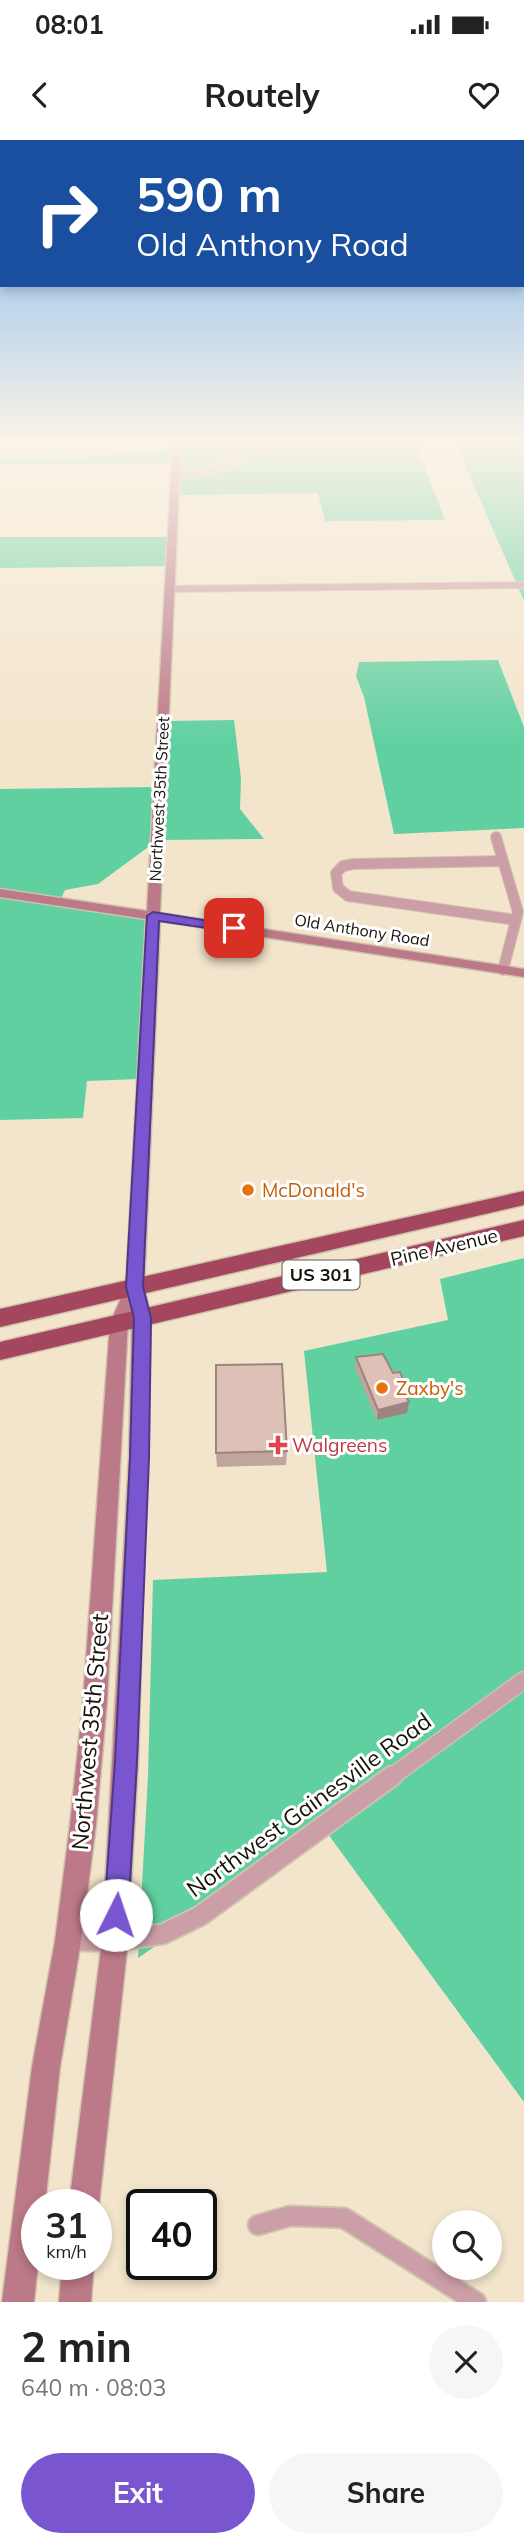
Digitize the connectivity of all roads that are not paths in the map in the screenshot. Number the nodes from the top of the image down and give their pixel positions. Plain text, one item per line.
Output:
1 (172, 542) edge
2 (524, 585) edge
3 (170, 589) junction
4 (496, 837) dead end
5 (503, 860) junction
6 (0, 893) edge
7 (153, 916) junction
8 (516, 920) junction
9 (503, 970) junction
10 (524, 973) edge
11 (524, 1198) edge
12 (524, 1228) edge
13 (135, 1287) junction
14 (0, 1318) edge
15 (142, 1318) junction
16 (119, 1323) junction
17 (0, 1351) edge
18 (524, 1680) edge
19 (68, 1941) junction
20 (115, 1941) junction
21 (86, 2189) edge
22 (258, 2225) dead end
23 (77, 2280) edge
24 (18, 2302) edge
25 (75, 2302) edge
26 (476, 2302) edge

1 - 3 street, Northwest 35th Street
2 - 3 street
3 - 7 street, Northwest 35th Street
4 - 5 street
5 - 8 street
5 - 8 street
6 - 7 street, Old Anthony Road
7 - 9 street, Old Anthony Road
7 - 13 street, Northwest 35th Street
8 - 9 street
9 - 10 street, Old Anthony Road
11 - 13 highway, Pine Avenue / US 301
12 - 15 highway, Pine Avenue / US 301
13 - 14 highway, US 301
13 - 15 street, Northwest 35th Street
13 - 16 street, Northwest 35th Street
15 - 16 highway, Pine Avenue / US 301
15 - 20 street, Northwest 35th Street
16 - 17 highway, US 301
16 - 19 street, Northwest 35th Street
18 - 20 street, Northwest Gainesville Road
19 - 20 street, Northwest Gainesville Road
19 - 24 street, Northwest 35th Street
20 - 21 street, Northwest 35th Street
22 - 26 street
23 - 25 street

